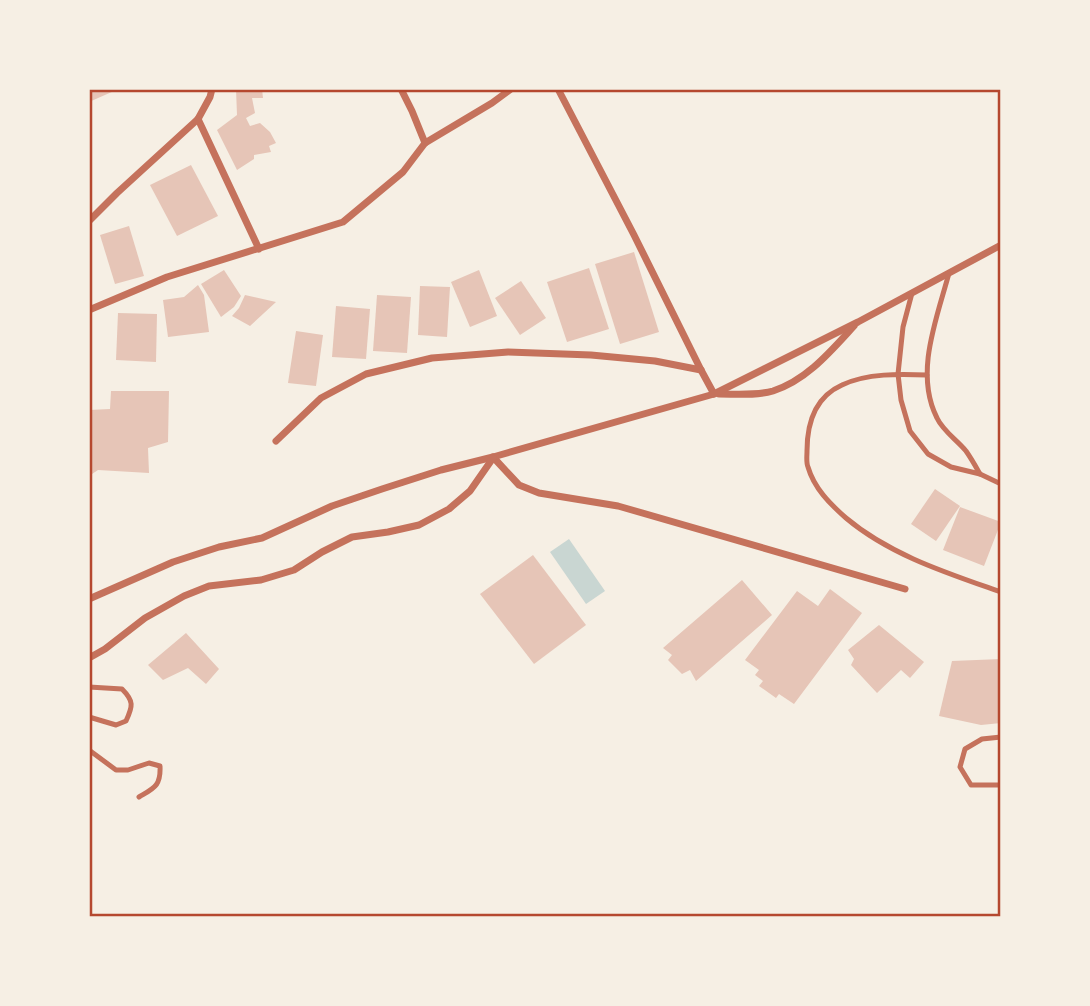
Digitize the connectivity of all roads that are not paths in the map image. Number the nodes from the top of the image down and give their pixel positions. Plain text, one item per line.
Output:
1 (212, 89) edge
2 (401, 89) edge
3 (512, 89) edge
4 (558, 89) edge
5 (198, 119) junction
6 (425, 143) junction
7 (89, 221) edge
8 (1001, 245) edge
9 (259, 249) junction
10 (949, 273) junction
11 (912, 293) junction
12 (89, 310) edge
13 (858, 322) junction
14 (701, 370) junction
15 (898, 374) junction
16 (927, 375) junction
17 (715, 394) junction
18 (276, 441) dead end
19 (494, 457) junction
20 (980, 474) junction
21 (1001, 484) edge
22 (905, 589) dead end
23 (1001, 592) edge
24 (89, 599) edge
25 (89, 658) edge
26 (89, 687) edge
27 (89, 717) edge
28 (1001, 737) edge
29 (89, 750) edge
30 (1001, 785) edge
31 (138, 797) dead end

1 - 5 street
2 - 6 street
3 - 6 street
4 - 14 street
5 - 7 street
5 - 9 street
6 - 9 street
8 - 10 street
9 - 12 street
10 - 11 street
10 - 16 lane
11 - 13 street
11 - 15 lane
13 - 17 street
13 - 17 street
14 - 17 street
14 - 18 street
15 - 16 lane
15 - 20 lane
15 - 23 lane
16 - 20 lane
17 - 19 street
19 - 22 street
19 - 24 street
19 - 25 street
20 - 21 lane
26 - 27 lane
28 - 30 lane
29 - 31 lane

